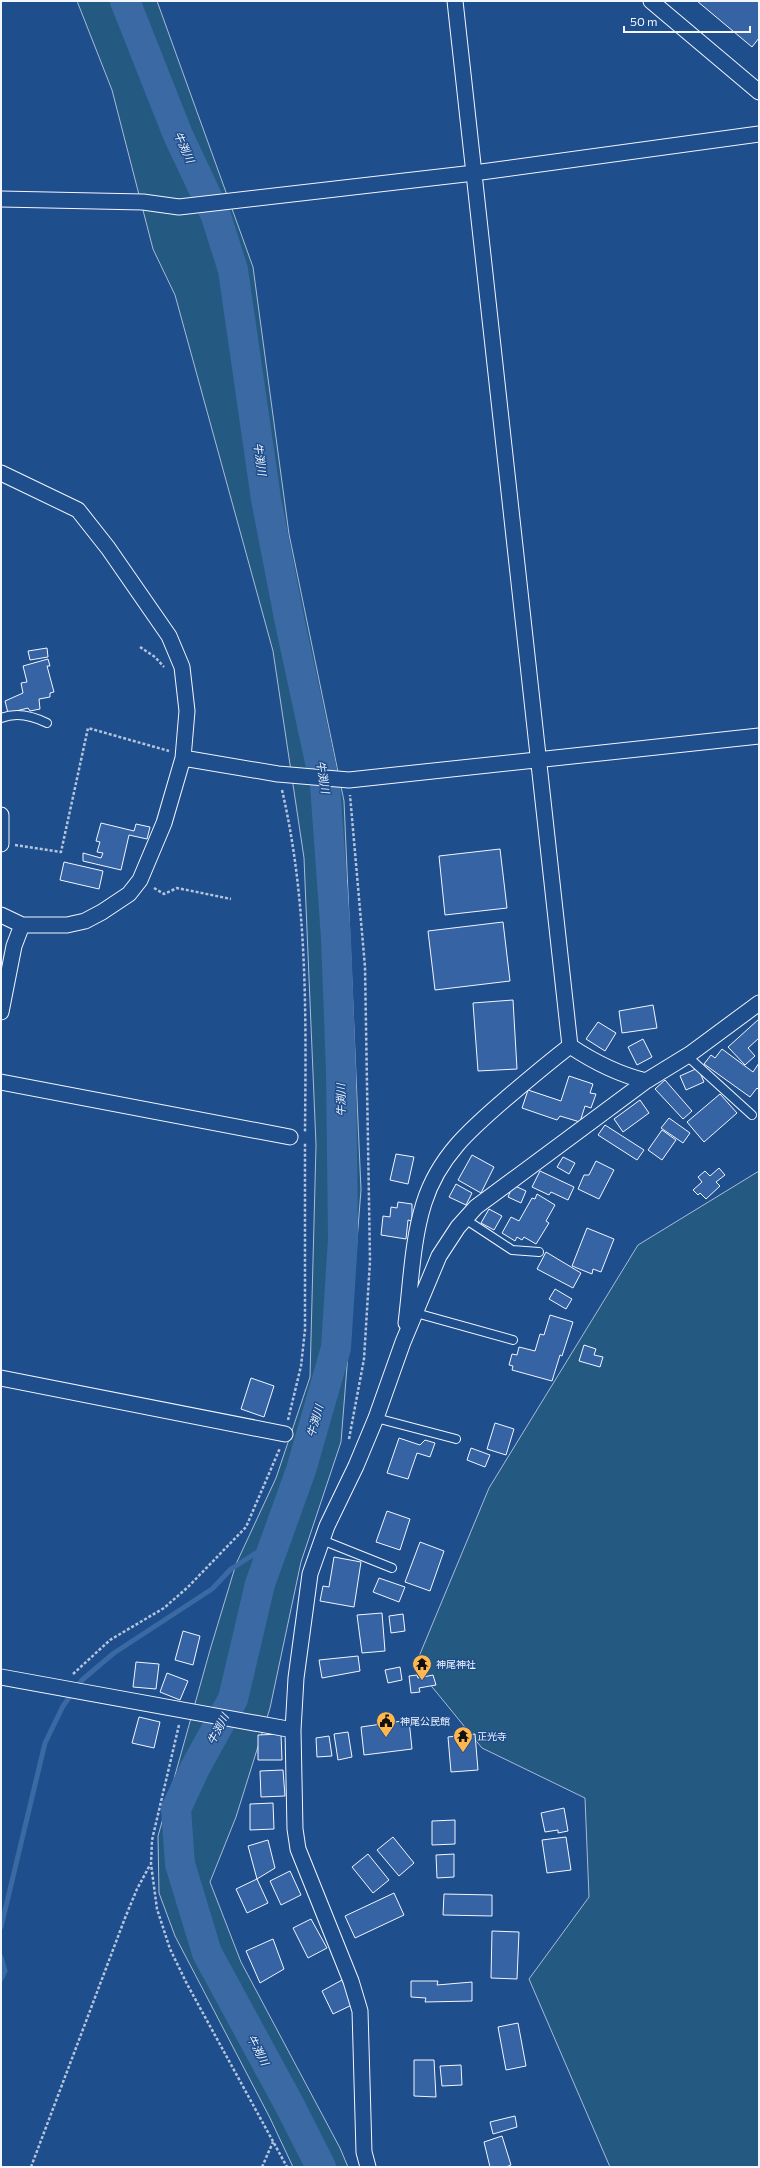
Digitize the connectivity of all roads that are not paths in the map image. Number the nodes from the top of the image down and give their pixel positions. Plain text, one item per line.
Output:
1 (455, 1) edge
2 (651, 1) edge
3 (759, 92) edge
4 (759, 134) edge
5 (474, 173) junction
6 (1, 199) edge
7 (1, 473) edge
8 (1, 718) edge
9 (47, 723) dead end
10 (759, 736) edge
11 (178, 755) junction
12 (538, 759) junction
13 (1, 815) edge
14 (1, 843) edge
15 (1, 915) edge
16 (22, 925) junction
17 (759, 1003) edge
18 (1, 1012) edge
19 (570, 1046) junction
20 (687, 1056) junction
21 (646, 1081) junction
22 (1, 1082) edge
23 (752, 1115) dead end
24 (290, 1137) dead end
25 (465, 1219) junction
26 (539, 1252) dead end
27 (416, 1313) junction
28 (513, 1340) dead end
29 (403, 1342) junction
30 (1, 1378) edge
31 (376, 1418) junction
32 (285, 1434) road end
33 (456, 1439) dead end
34 (322, 1540) junction
35 (392, 1568) dead end
36 (1, 1677) edge
37 (293, 1730) junction
38 (368, 2167) edge

1 - 5 street
2 - 3 street
4 - 5 street
5 - 6 street
5 - 12 street
7 - 11 street
8 - 9 lane
10 - 12 street
11 - 12 street
11 - 16 street
12 - 19 street
13 - 14 street
15 - 16 street
16 - 18 street
17 - 20 street
19 - 21 street
19 - 29 street
20 - 21 street
20 - 23 lane
21 - 25 street
22 - 24 street
25 - 26 lane
25 - 27 street
27 - 28 lane
27 - 29 street
29 - 31 street
30 - 32 street
31 - 33 lane
31 - 34 street
34 - 35 lane
34 - 37 street
36 - 37 street
37 - 38 street

